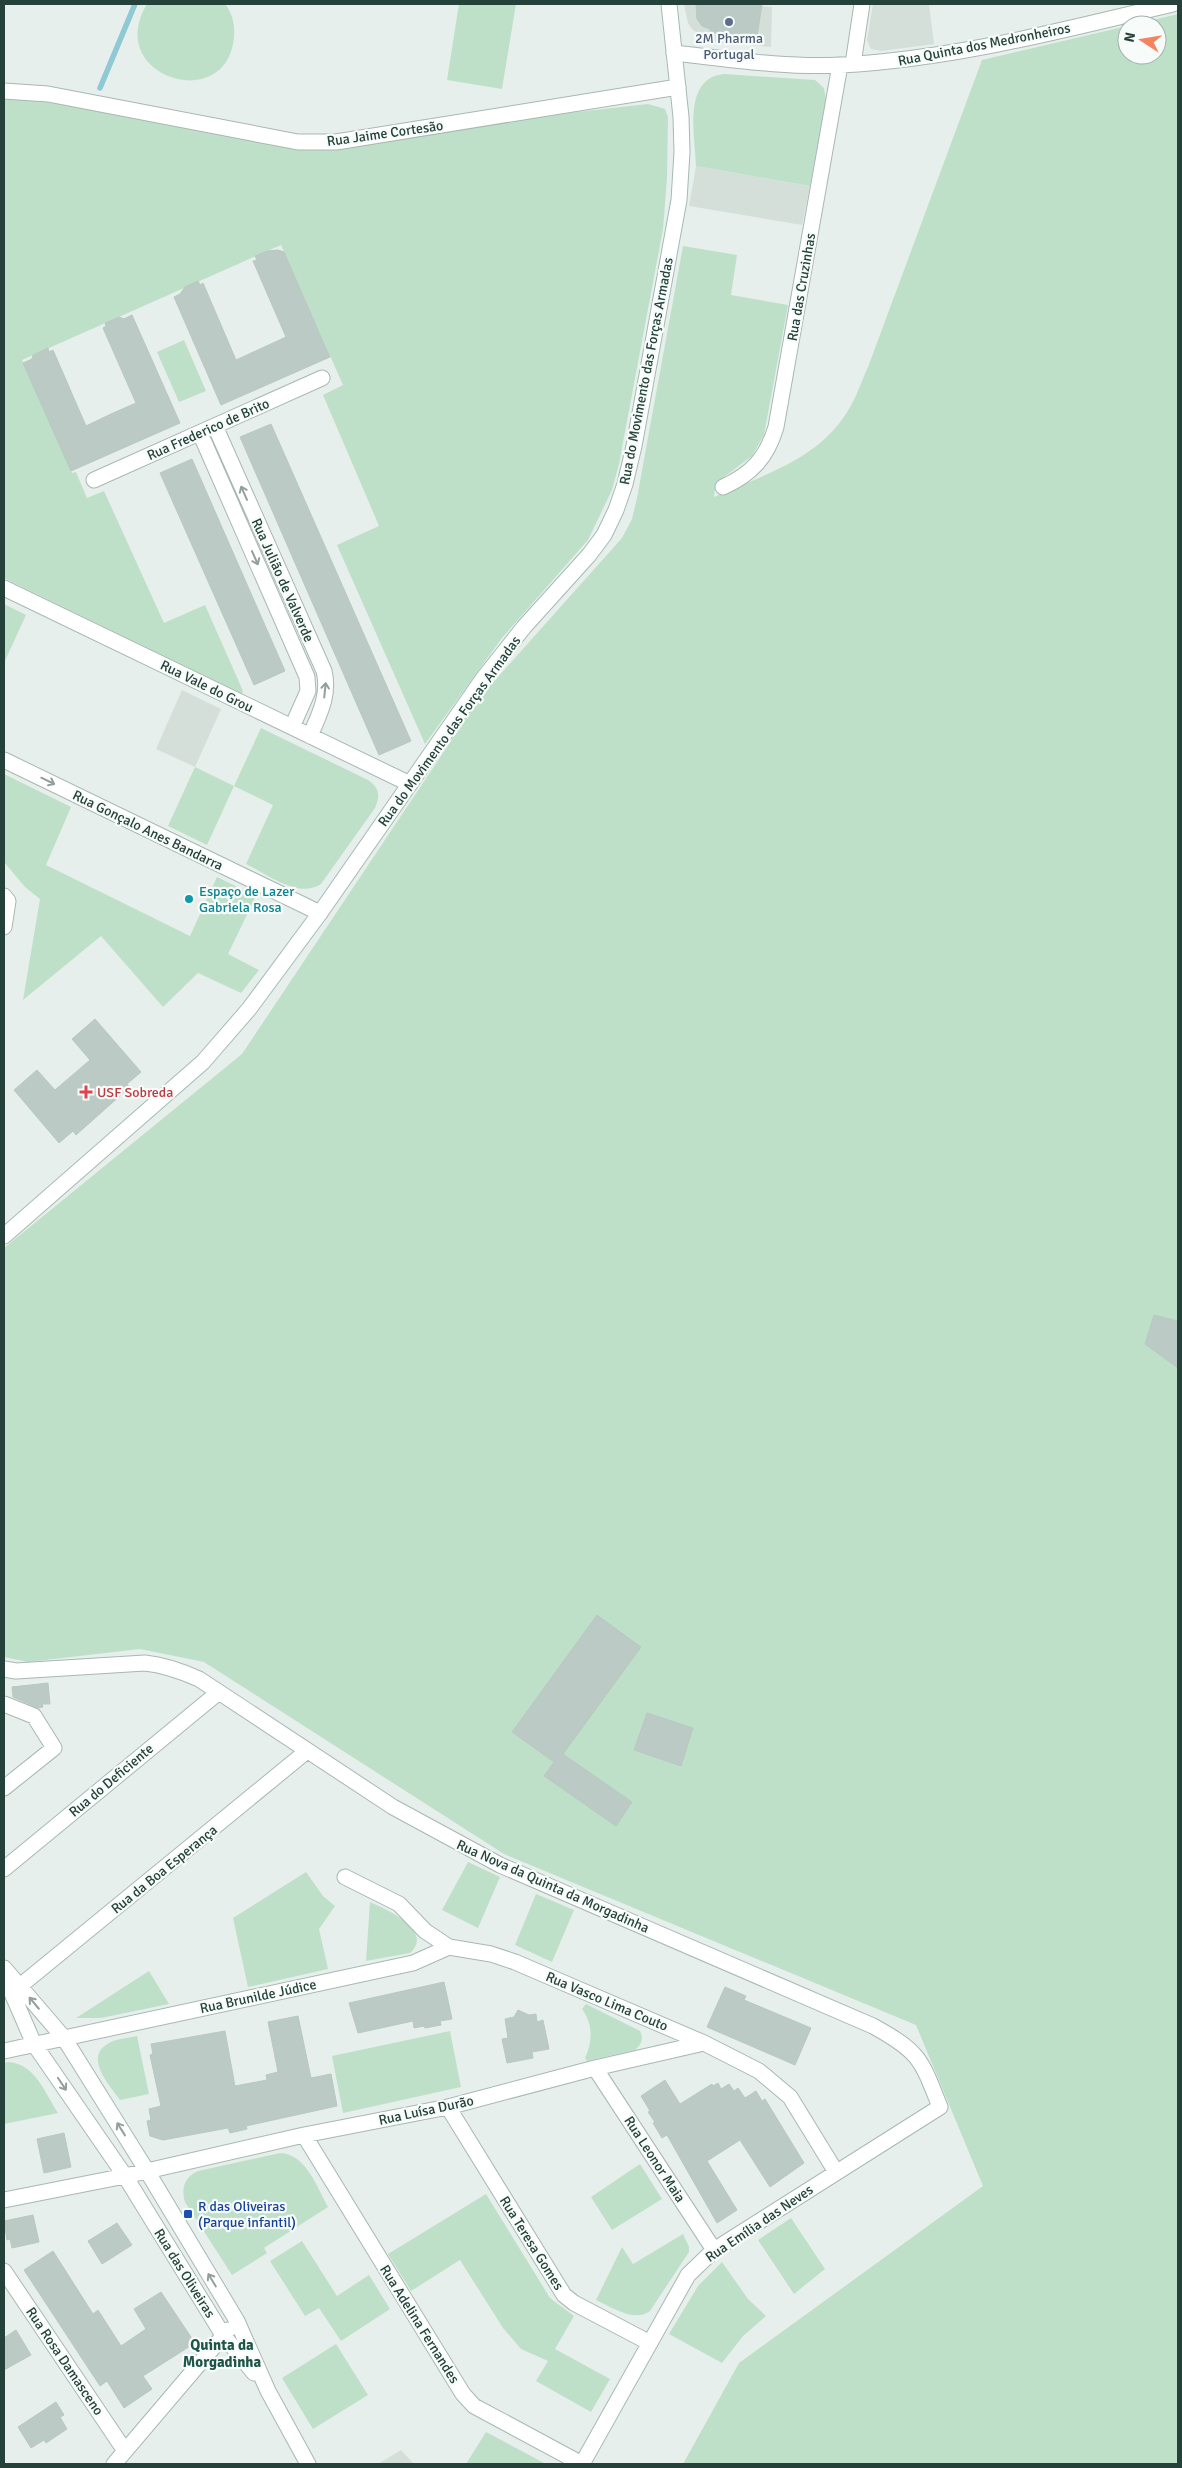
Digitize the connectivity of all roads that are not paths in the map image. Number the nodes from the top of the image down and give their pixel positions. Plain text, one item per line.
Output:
1 (669, 4) edge
2 (862, 4) edge
3 (1173, 4) edge
4 (674, 53) junction
5 (847, 65) junction
6 (678, 87) junction
7 (4, 91) edge
8 (322, 378) dead end
9 (215, 426) junction
10 (200, 433) junction
11 (94, 480) dead end
12 (723, 487) dead end
13 (4, 588) edge
14 (292, 727) junction
15 (310, 736) junction
16 (4, 760) edge
17 (410, 784) junction
18 (4, 896) edge
19 (320, 913) junction
20 (4, 927) edge
21 (4, 1236) edge
22 (4, 1673) edge
23 (219, 1692) junction
24 (4, 1704) edge
25 (307, 1751) junction
26 (4, 1788) edge
27 (4, 1869) edge
28 (345, 1877) dead end
29 (449, 1947) junction
30 (4, 1968) edge
31 (4, 1975) edge
32 (20, 1986) junction
33 (64, 2038) junction
34 (704, 2043) junction
35 (34, 2044) junction
36 (4, 2051) edge
37 (595, 2068) junction
38 (448, 2107) junction
39 (940, 2108) joint
40 (304, 2135) junction
41 (147, 2171) junction
42 (836, 2172) junction
43 (125, 2176) junction
44 (4, 2200) edge
45 (714, 2250) junction
46 (4, 2272) edge
47 (236, 2321) junction
48 (223, 2335) junction
49 (650, 2343) junction
50 (268, 2391) junction
51 (125, 2451) junction
52 (114, 2464) edge
53 (308, 2464) edge
54 (582, 2464) edge

1 - 4 street, Rua do Movimento das Forças Armadas
2 - 5 street, Rua das Cruzinhas
3 - 5 street, Rua Quinta dos Medronheiros
4 - 5 street, Rua Quinta dos Medronheiros
4 - 6 street, Rua do Movimento das Forças Armadas
5 - 12 street, Rua das Cruzinhas
6 - 7 street, Rua Jaime Cortesão
6 - 17 street, Rua do Movimento das Forças Armadas
8 - 9 street, Rua Frederico de Brito
9 - 10 street, Rua Frederico de Brito
15 -> 9 street, Rua Julião de Valverde
10 - 11 street, Rua Frederico de Brito
10 -> 14 street, Rua Julião de Valverde
13 - 14 street, Rua Vale do Grou
14 - 15 street, Rua Vale do Grou
15 - 17 street, Rua Vale do Grou
16 -> 19 street, Rua Gonçalo Anes Bandarra
17 - 19 street, Rua do Movimento das Forças Armadas
18 - 20 street
19 - 21 street, Rua do Movimento das Forças Armadas
22 - 23 street, Rua Nova da Quinta da Morgadinha
23 - 25 street, Rua Nova da Quinta da Morgadinha
23 - 27 street, Rua do Deficiente
24 - 26 street
25 - 32 street, Rua da Boa Esperança
25 - 39 street, Rua Nova da Quinta da Morgadinha
28 - 29 street, Rua Vasco Lima Couto
29 - 33 street, Rua Brunilde Júdice
29 - 34 street, Rua Vasco Lima Couto
30 - 32 street, Rua das Oliveiras
31 - 35 street, Rua das Oliveiras
33 -> 32 street, Rua das Oliveiras
33 - 35 street
41 -> 33 street, Rua das Oliveiras
34 - 37 street, Rua Luísa Durão
34 - 42 street, Rua Vasco Lima Couto
35 - 36 street
35 -> 43 street, Rua das Oliveiras
37 - 38 street, Rua Luísa Durão
37 - 45 street, Rua Leonor Maia
38 - 40 street, Rua Luísa Durão
38 - 49 street, Rua Teresa Gomes
39 - 42 street, Rua Emília das Neves
40 - 41 street, Rua Luísa Durão
40 - 54 street, Rua Adelina Fernandes
41 - 43 street
47 -> 41 street, Rua das Oliveiras
42 - 45 street, Rua Emília das Neves
43 - 44 street
43 - 48 street, Rua das Oliveiras
45 - 49 street, Rua Emília das Neves
46 - 51 street, Rua Rosa Damasceno
47 - 48 street
47 - 50 street, Rua das Oliveiras
48 - 50 street, Rua das Oliveiras
48 - 51 street
49 - 54 street, Rua Emília das Neves
50 - 53 street, Rua das Oliveiras
51 - 52 street

